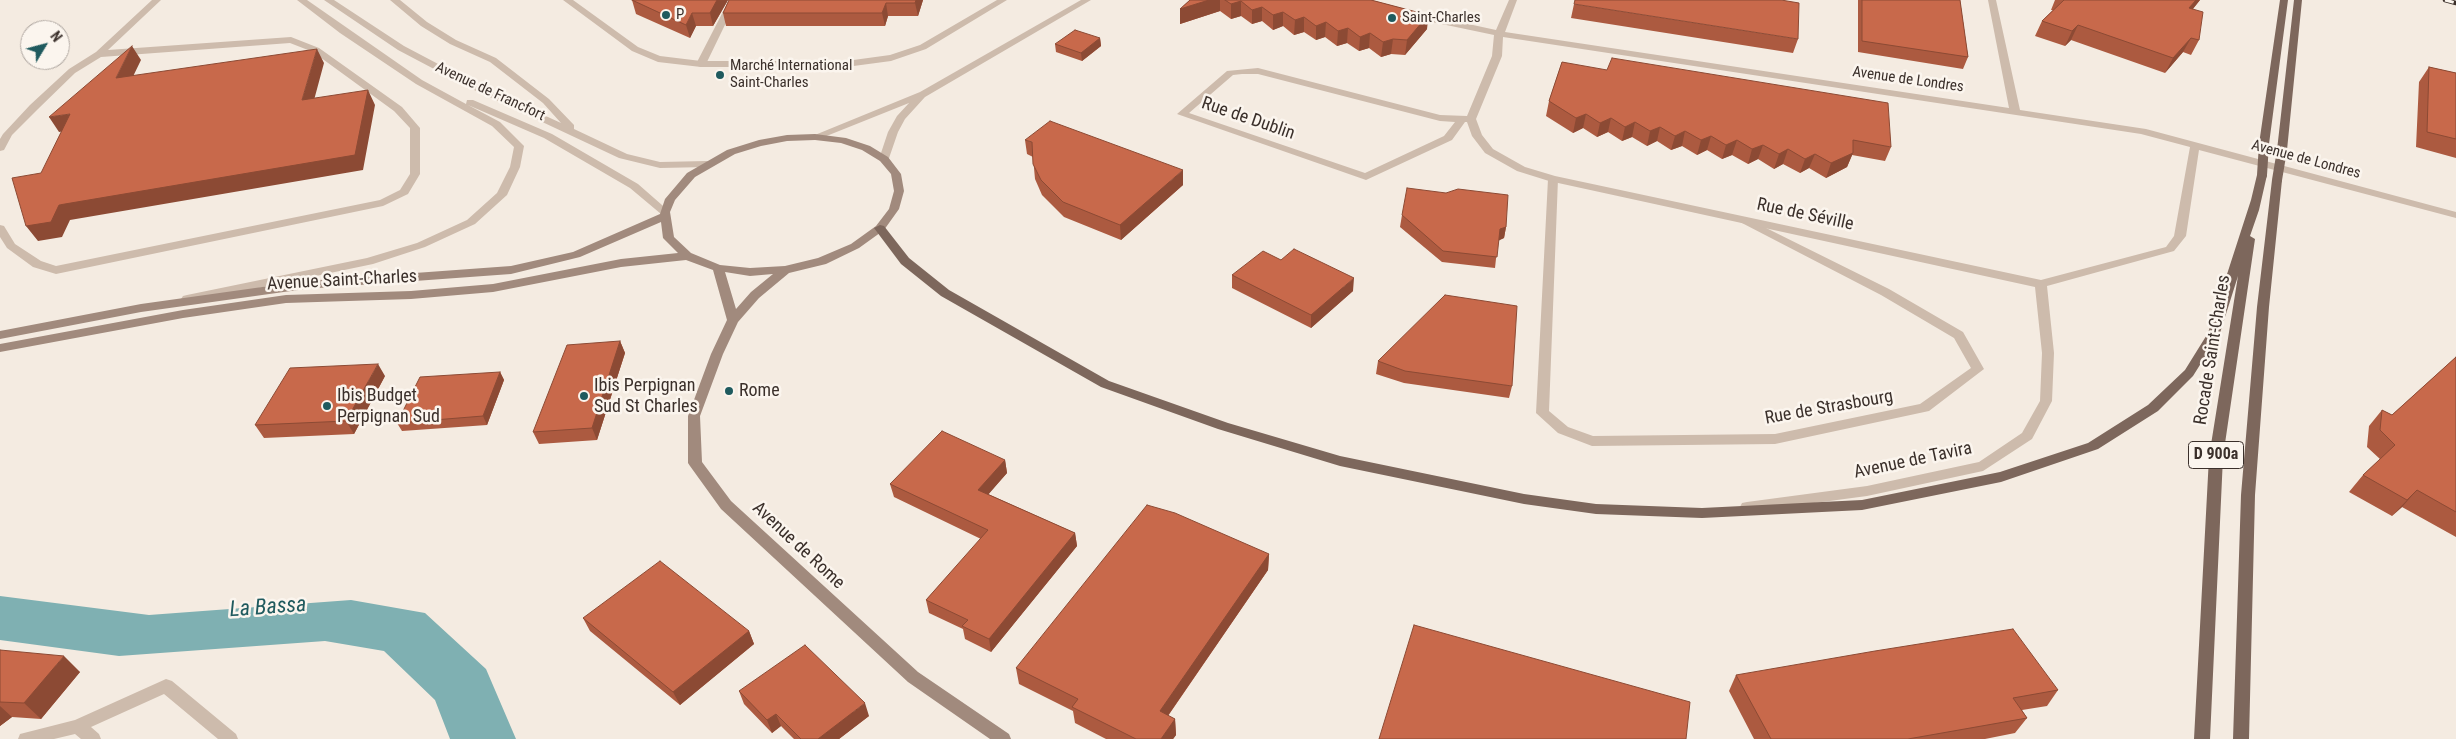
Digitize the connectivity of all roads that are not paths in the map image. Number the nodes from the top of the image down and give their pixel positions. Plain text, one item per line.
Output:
1 (157, 0) edge
2 (301, 0) edge
3 (328, 0) edge
4 (394, 0) edge
5 (567, 0) edge
6 (733, 0) edge
7 (1003, 0) edge
8 (1087, 0) edge
9 (1513, 0) edge
10 (1992, 0) edge
11 (2284, 0) edge
12 (2298, 0) edge
13 (1405, 13) edge
14 (1499, 34) junction
15 (370, 48) junction
16 (99, 54) junction
17 (701, 64) junction
18 (923, 94) junction
19 (2015, 112) junction
20 (1467, 119) junction
21 (573, 131) junction
22 (815, 137) junction
23 (2195, 145) junction
24 (0, 148) edge
25 (884, 159) junction
26 (707, 164) junction
27 (1553, 179) junction
28 (2255, 202) junction
29 (665, 214) junction
30 (2456, 215) edge
31 (1744, 220) junction
32 (0, 228) edge
33 (880, 228) junction
34 (687, 256) junction
35 (718, 268) junction
36 (785, 270) junction
37 (2041, 284) junction
38 (141, 308) junction
39 (733, 320) junction
40 (0, 335) edge
41 (0, 348) edge
42 (1702, 513) junction
43 (77, 726) junction
44 (26, 739) edge
45 (93, 739) edge
46 (230, 739) edge
47 (1003, 739) edge
48 (2202, 739) edge
49 (2241, 739) edge

1 - 16 street
2 - 15 street, Avenue de Francfort
3 - 21 street, Avenue de Francfort
4 - 21 street
5 - 17 street
6 - 17 street
7 - 17 street
8 - 18 street
9 - 14 street
10 - 19 street
11 - 28 main road, Rocade Saint-Charles / D 900a, bridge
12 - 49 main road, D 900a, bridge
13 - 14 street, Avenue de Londres
14 - 19 street, Avenue de Londres
14 - 20 street
15 - 29 street, Avenue de Francfort
15 - 38 street
16 - 24 street
16 - 32 street
18 - 22 street
18 - 25 street
19 - 23 street, Avenue de Londres
20 - 20 street, Rue de Dublin
20 - 27 street, Rue de Séville
21 - 26 street, Avenue de Francfort
22 - 25 street
22 - 26 street
23 - 30 street, Avenue de Londres
23 - 37 street, Rue de Séville
25 - 33 street
26 - 29 street
27 - 31 street, Rue de Séville
27 - 31 street, Rue de Strasbourg
28 - 42 main road
28 - 48 main road, Rocade Saint-Charles / D 900a
29 - 34 street
29 - 38 street, Avenue Saint-Charles
31 - 37 street, Rue de Séville
33 - 36 street
33 - 42 main road
34 - 35 street
34 - 41 street, Avenue Saint-Charles
35 - 36 street
35 - 39 street
36 - 39 street, Avenue de Rome
37 - 42 street, Avenue de Tavira
38 - 40 street, Avenue Saint-Charles
39 - 47 street, Avenue de Rome
43 - 44 street
43 - 45 street
43 - 46 street

